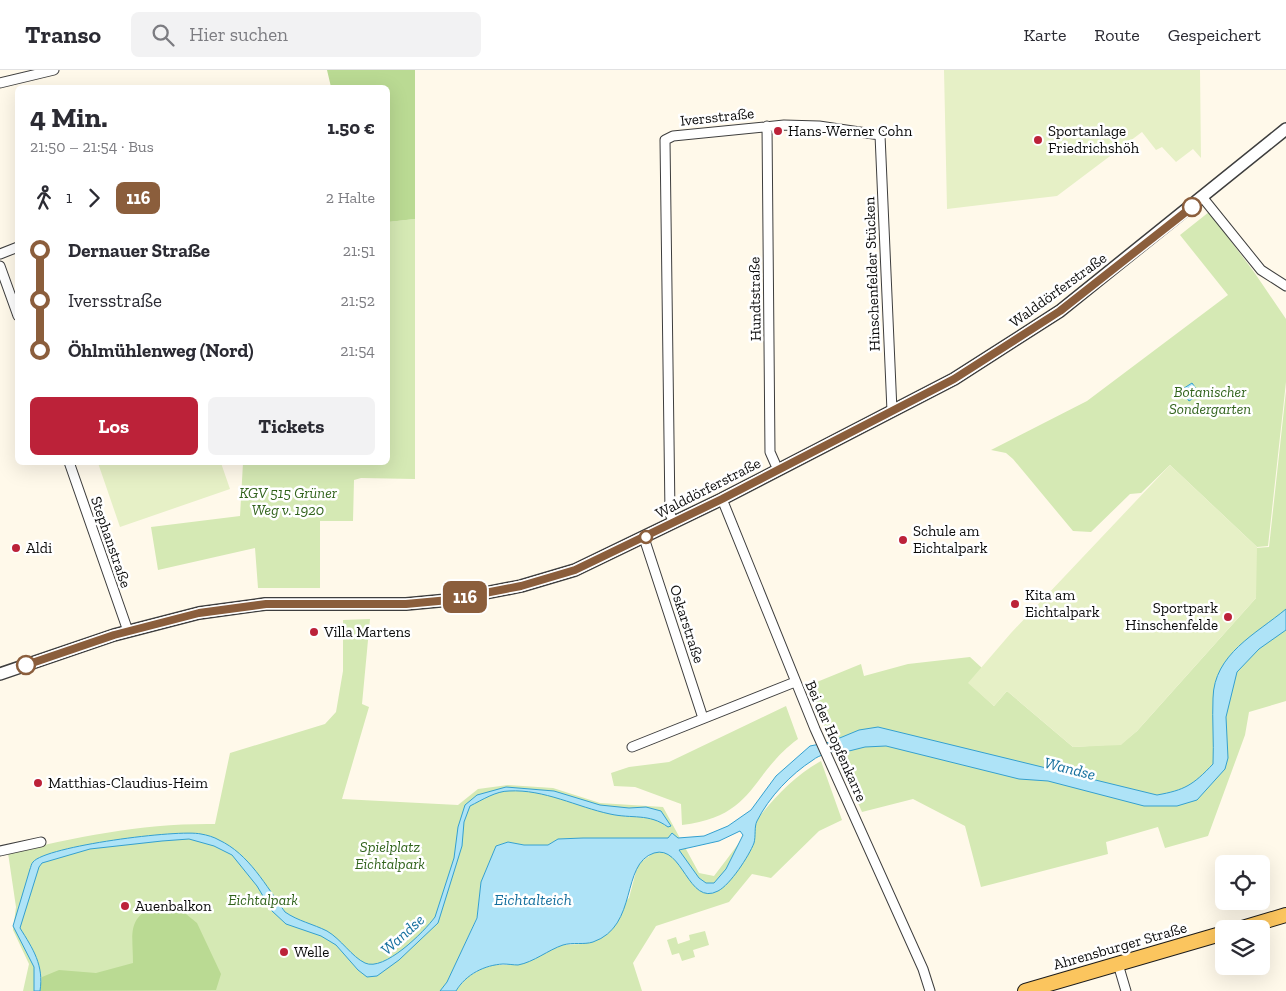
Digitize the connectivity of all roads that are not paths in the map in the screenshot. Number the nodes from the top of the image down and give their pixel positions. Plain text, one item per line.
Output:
1 (54, 70) edge
2 (0, 83) edge
3 (766, 126) junction
4 (1286, 129) edge
5 (1203, 198) junction
6 (15, 248) edge
7 (0, 254) edge
8 (0, 266) edge
9 (1286, 286) edge
10 (15, 308) edge
11 (892, 411) junction
12 (70, 465) edge
13 (778, 470) junction
14 (722, 499) junction
15 (674, 523) junction
16 (644, 538) junction
17 (128, 631) junction
18 (0, 674) edge
19 (795, 682) junction
20 (703, 718) junction
21 (632, 747) dead end
22 (41, 842) dead end
23 (0, 851) edge
24 (1286, 915) edge
25 (1269, 920) edge
26 (1215, 936) edge
27 (1118, 964) junction
28 (930, 991) edge
29 (1025, 991) edge
30 (1126, 991) edge

1 - 2 street
3 - 11 street, Hinschenfelder Stücken
3 - 13 street, Hundtstraße
3 - 15 street, Iversstraße
4 - 5 street, Walddörferstraße
5 - 9 street
5 - 11 street, Walddörferstraße
6 - 7 street
8 - 10 street
11 - 13 street, Walddörferstraße
12 - 17 street, Stephanstraße
13 - 14 street, Walddörferstraße
14 - 15 street, Walddörferstraße
14 - 19 street, Bei der Hopfenkarre
15 - 16 street, Walddörferstraße
16 - 17 street, Walddörferstraße
16 - 20 street, Oskarstraße
17 - 18 street, Walddörferstraße
19 - 20 street
19 - 28 street, Bei der Hopfenkarre
20 - 21 street
22 - 23 street
24 - 25 main road
26 - 27 main road, Ahrensburger Straße
27 - 29 main road, Ahrensburger Straße
27 - 30 street

